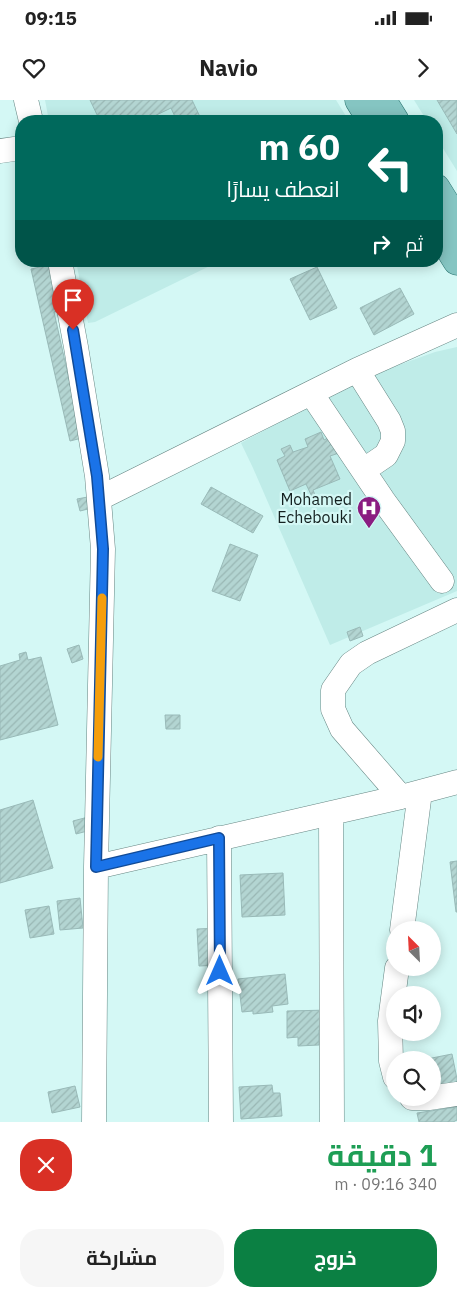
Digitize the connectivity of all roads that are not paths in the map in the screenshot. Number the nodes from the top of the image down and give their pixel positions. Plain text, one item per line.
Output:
1 (26, 100) edge
2 (359, 100) edge
3 (382, 100) edge
4 (30, 115) edge
5 (368, 115) edge
6 (391, 115) edge
7 (15, 149) edge
8 (0, 151) edge
9 (443, 199) edge
10 (457, 222) edge
11 (443, 238) edge
12 (457, 261) edge
13 (61, 267) edge
14 (457, 325) edge
15 (357, 370) junction
16 (312, 393) junction
17 (364, 470) junction
18 (100, 498) junction
19 (442, 581) dead end
20 (457, 610) edge
21 (457, 782) edge
22 (410, 794) junction
23 (331, 812) junction
24 (219, 838) junction
25 (96, 867) junction
26 (403, 921) edge
27 (396, 976) edge
28 (391, 1051) edge
29 (457, 1094) edge
30 (441, 1096) edge
31 (94, 1122) edge
32 (221, 1122) edge
33 (332, 1122) edge

1 - 4 street
2 - 5 main road
3 - 6 main road
7 - 8 street
9 - 10 main road
11 - 12 main road
13 - 18 street
14 - 15 street
15 - 16 street
15 - 17 street
16 - 17 street
16 - 18 street
17 - 19 street
18 - 25 street
20 - 22 street
21 - 22 street
22 - 23 street
22 - 26 street
23 - 24 street
23 - 33 street
24 - 25 street
24 - 32 street
25 - 31 street
27 - 28 street
29 - 30 street

